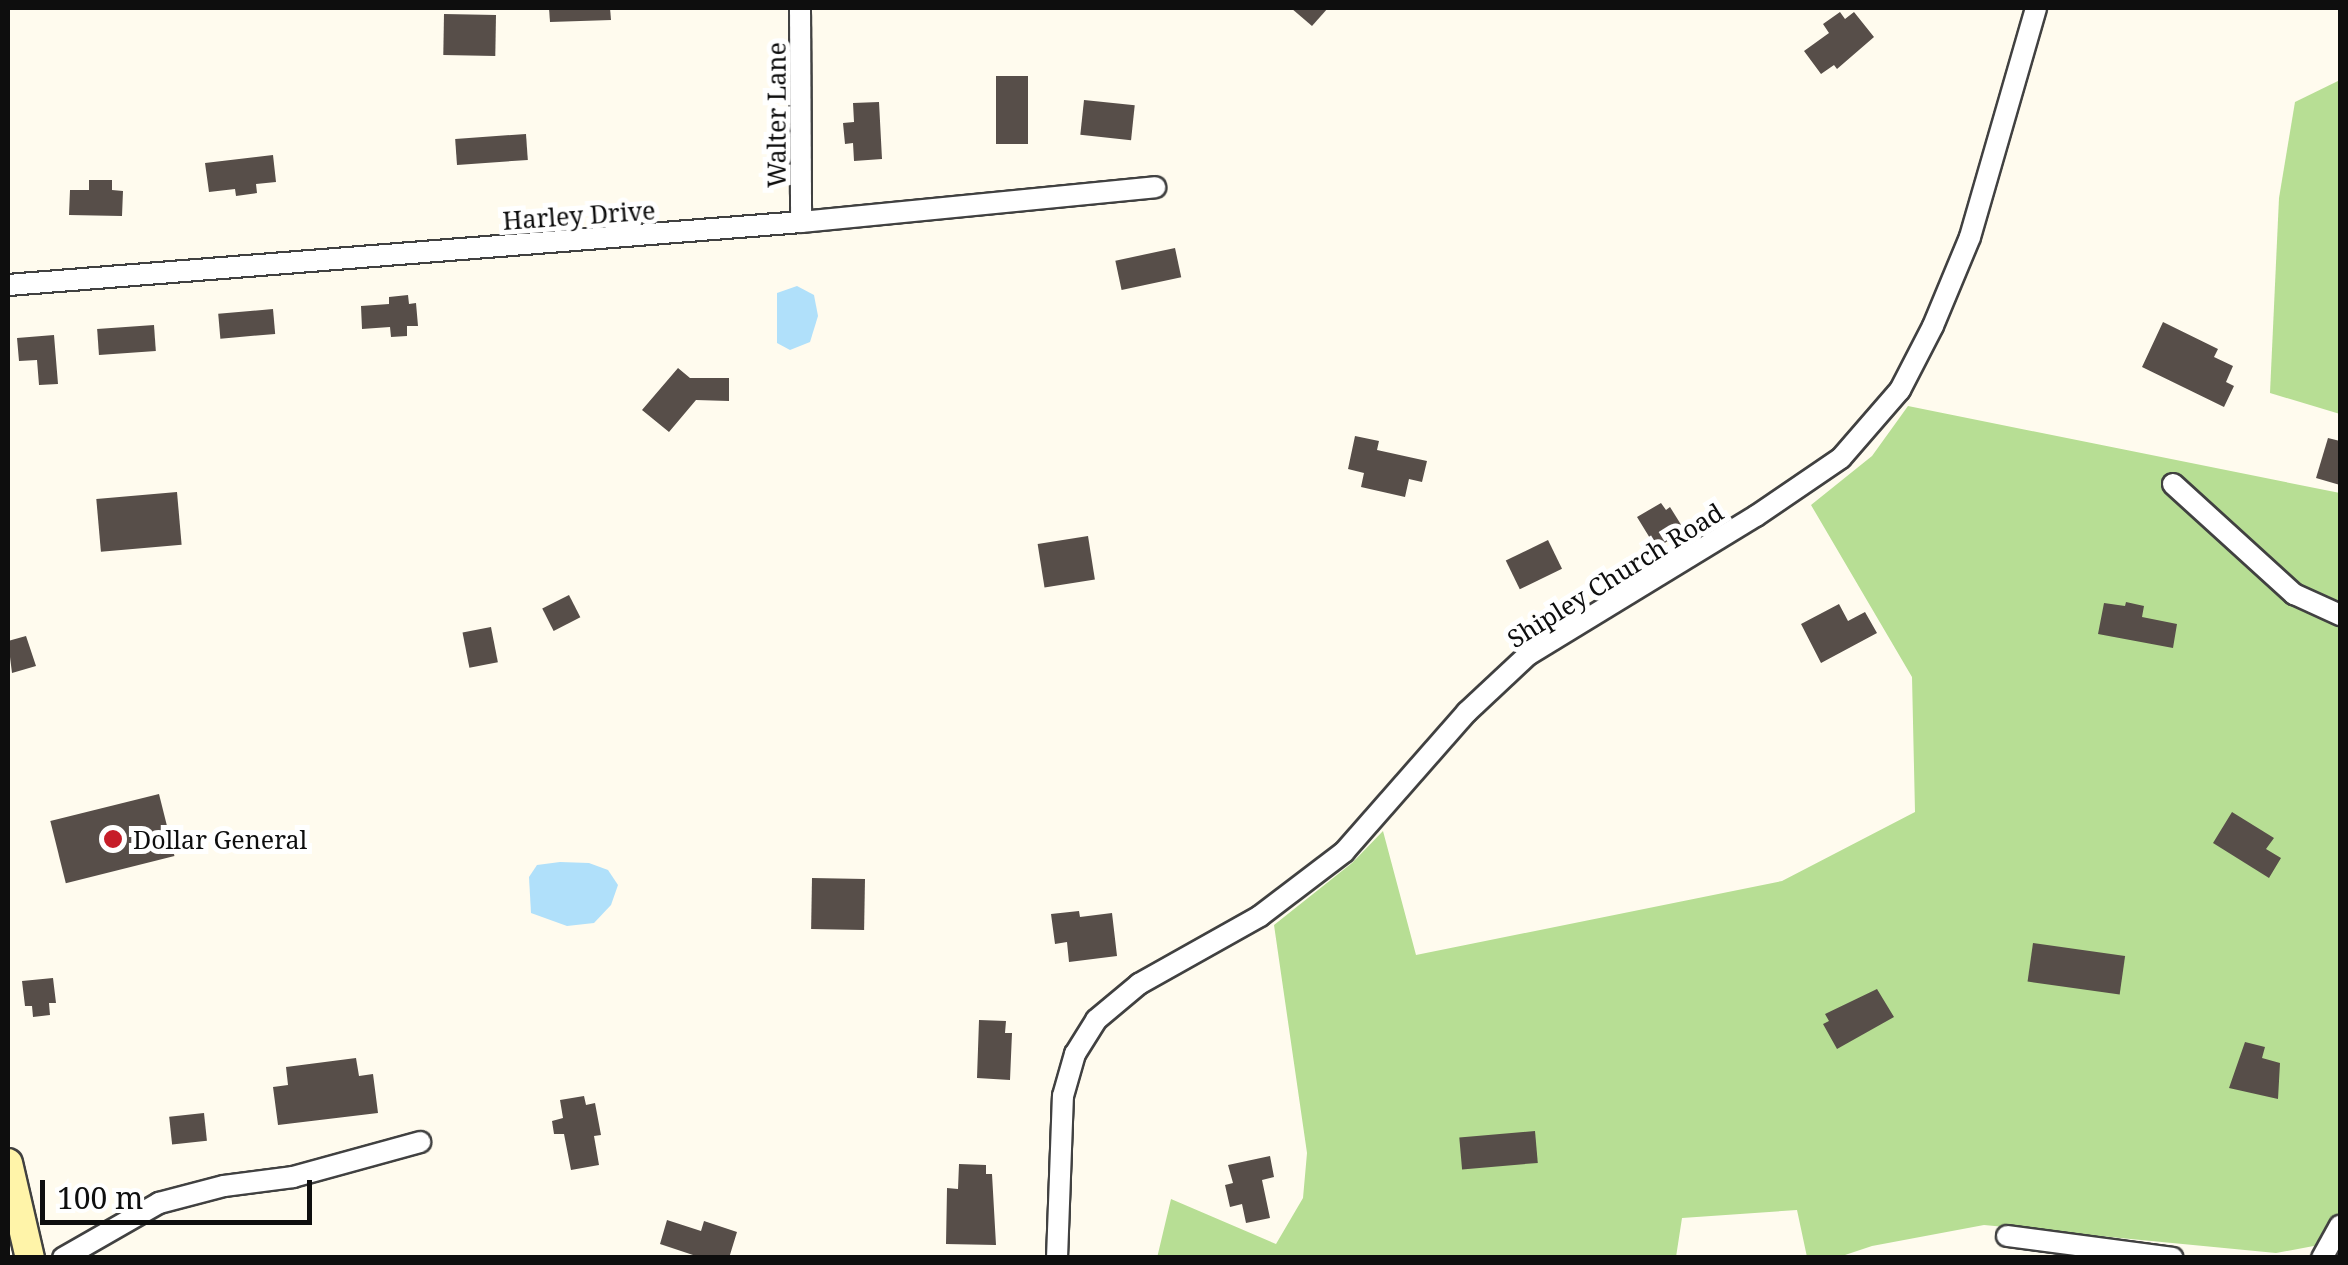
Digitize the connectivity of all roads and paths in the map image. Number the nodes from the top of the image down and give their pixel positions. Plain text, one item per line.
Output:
1 (800, 8) edge
2 (2036, 8) edge
3 (1155, 187) dead end
4 (801, 222) junction
5 (8, 284) edge
6 (2173, 484) dead end
7 (2340, 615) edge
8 (420, 1142) dead end
9 (8, 1163) edge
10 (2340, 1226) edge
11 (2007, 1236) dead end
12 (30, 1258) edge
13 (62, 1258) edge
14 (1057, 1258) edge
15 (2173, 1258) edge
16 (2322, 1258) edge

1 - 4 street, Walter Lane
2 - 14 street, Shipley Church Road
3 - 4 street, Harley Drive
4 - 5 street, Harley Drive
6 - 7 street
8 - 13 street
9 - 12 main road
10 - 16 street
11 - 15 street

